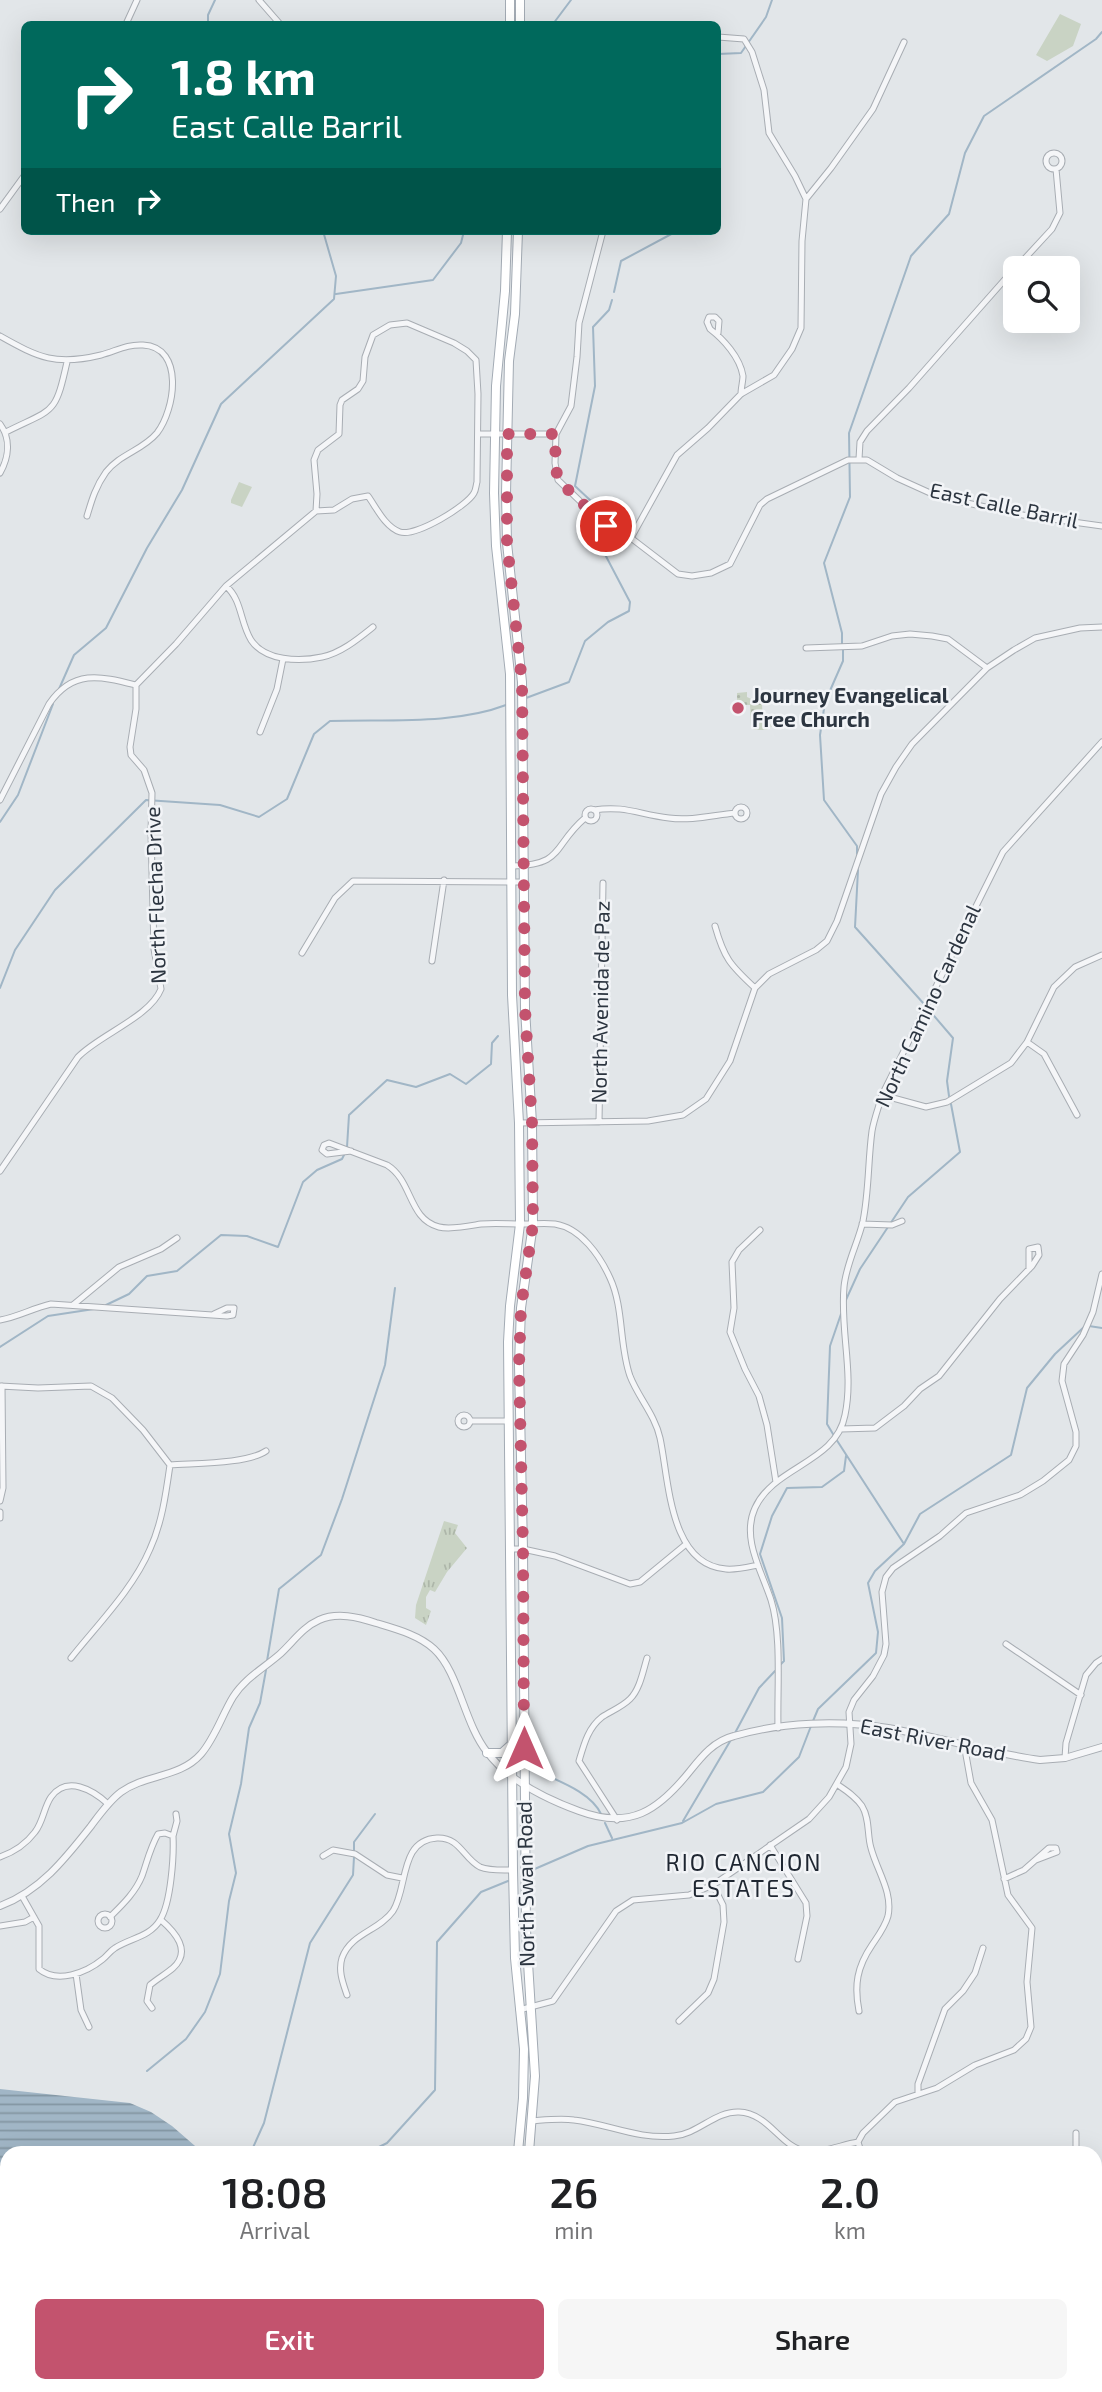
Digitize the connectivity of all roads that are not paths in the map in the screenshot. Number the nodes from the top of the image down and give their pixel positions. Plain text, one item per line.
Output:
1 (137, 0) edge
2 (259, 0) edge
3 (510, 0) edge
4 (520, 0) edge
5 (127, 21) edge
6 (277, 21) edge
7 (510, 21) edge
8 (520, 21) edge
9 (721, 37) edge
10 (904, 42) dead end
11 (1056, 169) dead end
12 (21, 180) edge
13 (806, 199) junction
14 (0, 209) edge
15 (507, 235) edge
16 (518, 235) edge
17 (602, 235) edge
18 (1026, 256) edge
19 (1003, 282) edge
20 (718, 334) dead end
21 (0, 337) edge
22 (67, 362) junction
23 (741, 394) junction
24 (0, 424) edge
25 (6, 432) junction
26 (478, 434) junction
27 (495, 434) junction
28 (507, 434) junction
29 (556, 434) junction
30 (859, 458) junction
31 (0, 472) edge
32 (316, 511) junction
33 (88, 516) dead end
34 (1102, 526) edge
35 (631, 538) junction
36 (226, 586) junction
37 (373, 626) dead end
38 (1102, 627) edge
39 (806, 648) dead end
40 (283, 659) junction
41 (987, 668) junction
42 (136, 685) junction
43 (260, 732) dead end
44 (1102, 742) edge
45 (0, 800) edge
46 (735, 813) dead end
47 (512, 866) junction
48 (523, 866) junction
49 (444, 880) junction
50 (512, 881) junction
51 (522, 882) junction
52 (603, 883) dead end
53 (715, 926) dead end
54 (302, 953) dead end
55 (1102, 955) edge
56 (432, 961) dead end
57 (755, 988) junction
58 (1027, 1042) junction
59 (882, 1095) junction
60 (1077, 1115) dead end
61 (599, 1122) junction
62 (519, 1123) junction
63 (532, 1123) junction
64 (351, 1151) dead end
65 (0, 1171) edge
66 (902, 1221) dead end
67 (520, 1224) junction
68 (533, 1224) junction
69 (862, 1224) junction
70 (760, 1230) dead end
71 (177, 1238) dead end
72 (1029, 1269) dead end
73 (1102, 1275) edge
74 (73, 1304) junction
75 (1094, 1309) junction
76 (1102, 1310) edge
77 (214, 1314) dead end
78 (0, 1320) edge
79 (1, 1386) edge
80 (470, 1421) dead end
81 (509, 1421) junction
82 (841, 1429) junction
83 (266, 1451) dead end
84 (170, 1465) junction
85 (776, 1482) junction
86 (0, 1501) edge
87 (0, 1512) edge
88 (0, 1518) edge
89 (685, 1545) junction
90 (510, 1549) junction
91 (523, 1549) junction
92 (758, 1565) junction
93 (1006, 1644) dead end
94 (71, 1658) dead end
95 (647, 1658) dead end
96 (1102, 1659) edge
97 (1081, 1695) junction
98 (850, 1724) junction
99 (778, 1728) junction
100 (512, 1744) junction
101 (964, 1744) junction
102 (1102, 1747) edge
103 (487, 1753) junction
104 (1065, 1758) junction
105 (513, 1776) junction
106 (525, 1785) junction
107 (838, 1785) junction
108 (108, 1804) junction
109 (176, 1814) dead end
110 (617, 1820) junction
111 (173, 1836) junction
112 (770, 1845) junction
113 (323, 1856) dead end
114 (0, 1857) edge
115 (1036, 1860) dead end
116 (513, 1870) junction
117 (402, 1878) junction
118 (1004, 1879) junction
119 (713, 1885) junction
120 (22, 1896) junction
121 (0, 1906) edge
122 (34, 1917) junction
123 (110, 1917) dead end
124 (161, 1920) junction
125 (0, 1926) edge
126 (983, 1948) dead end
127 (799, 1959) dead end
128 (76, 1974) junction
129 (347, 1995) dead end
130 (152, 2008) dead end
131 (531, 2009) junction
132 (519, 2010) junction
133 (859, 2011) dead end
134 (678, 2021) dead end
135 (89, 2027) dead end
136 (918, 2093) junction
137 (521, 2120) junction
138 (532, 2121) junction
139 (1076, 2133) dead end
140 (858, 2142) junction
141 (519, 2146) edge
142 (530, 2146) edge
143 (790, 2146) edge
144 (843, 2146) edge
145 (859, 2146) edge
146 (1076, 2146) edge

1 - 5 street
2 - 6 street
3 - 7 main road
4 - 8 main road
9 - 13 street
10 - 13 street
11 - 18 street
12 - 14 street
13 - 23 street
15 - 27 main road, North Swan Road
16 - 28 main road, North Swan Road
17 - 29 street
19 - 30 street
20 - 23 street
21 - 22 street
22 - 25 street
22 - 33 street
23 - 35 street
24 - 25 street
25 - 31 street
26 - 27 street
26 - 32 street
26 - 32 street
27 - 28 street
27 - 47 main road, North Swan Road
28 - 29 street
28 - 48 main road, North Swan Road
29 - 35 street
30 - 34 street, East Calle Barril
30 - 35 street
32 - 36 street
36 - 40 street
36 - 42 street
37 - 40 street
38 - 41 street
39 - 41 street
40 - 43 street
41 - 57 street
42 - 45 street
42 - 65 street, North Flecha Drive
44 - 59 street, North Camino Cardenal
46 - 48 street
47 - 48 street
47 - 50 main road, North Swan Road
48 - 51 main road, North Swan Road
49 - 50 street
49 - 54 street
49 - 56 street
50 - 51 street
50 - 62 main road, North Swan Road
51 - 63 main road, North Swan Road
52 - 61 street, North Avenida de Paz
53 - 57 street
55 - 58 street
57 - 61 street
58 - 59 street
58 - 60 street
59 - 69 street, North Camino Cardenal
61 - 63 street
62 - 63 street
62 - 67 main road, North Swan Road
63 - 68 main road, North Swan Road
64 - 67 street
66 - 69 street
67 - 68 street
67 - 81 main road, North Swan Road
68 - 89 street
68 - 91 main road, North Swan Road
69 - 82 street, North Camino Cardenal
70 - 85 street
71 - 74 street
72 - 82 street
73 - 75 street
74 - 77 street
74 - 78 street
75 - 76 street
75 - 98 street
79 - 84 street
79 - 86 street
80 - 81 street
81 - 90 main road, North Swan Road
82 - 85 street
83 - 84 street
84 - 94 street
85 - 92 street
87 - 88 street
89 - 91 street
89 - 92 street
90 - 91 street
90 - 100 main road, North Swan Road
91 - 106 main road, North Swan Road
92 - 99 street
93 - 97 street
95 - 110 street
96 - 97 street
97 - 104 street
98 - 99 street, East River Road
98 - 101 street, East River Road
98 - 107 street
99 - 110 street, East River Road
100 - 103 main road
100 - 105 main road, North Swan Road
101 - 104 street, East River Road
101 - 118 street
102 - 104 street, East River Road
103 - 105 street
103 - 108 street
105 - 106 street
105 - 116 main road, North Swan Road
106 - 110 street
106 - 131 main road, North Swan Road
107 - 112 street
107 - 133 street
108 - 114 street
108 - 120 street
109 - 111 street
111 - 123 street
111 - 124 street
112 - 119 street
112 - 127 street
113 - 117 street
115 - 118 street
116 - 117 street
116 - 132 main road, North Swan Road
117 - 129 street
118 - 136 street
119 - 131 street
119 - 134 street
120 - 121 street
120 - 122 street
122 - 125 street
122 - 128 street
124 - 128 street
124 - 130 street
126 - 136 street
128 - 135 street
131 - 132 street
131 - 138 main road, North Swan Road
132 - 137 main road, North Swan Road
136 - 140 street
137 - 138 street
137 - 141 main road, North Swan Road
138 - 142 main road, North Swan Road
138 - 143 street
139 - 146 street
140 - 144 street
140 - 145 street

